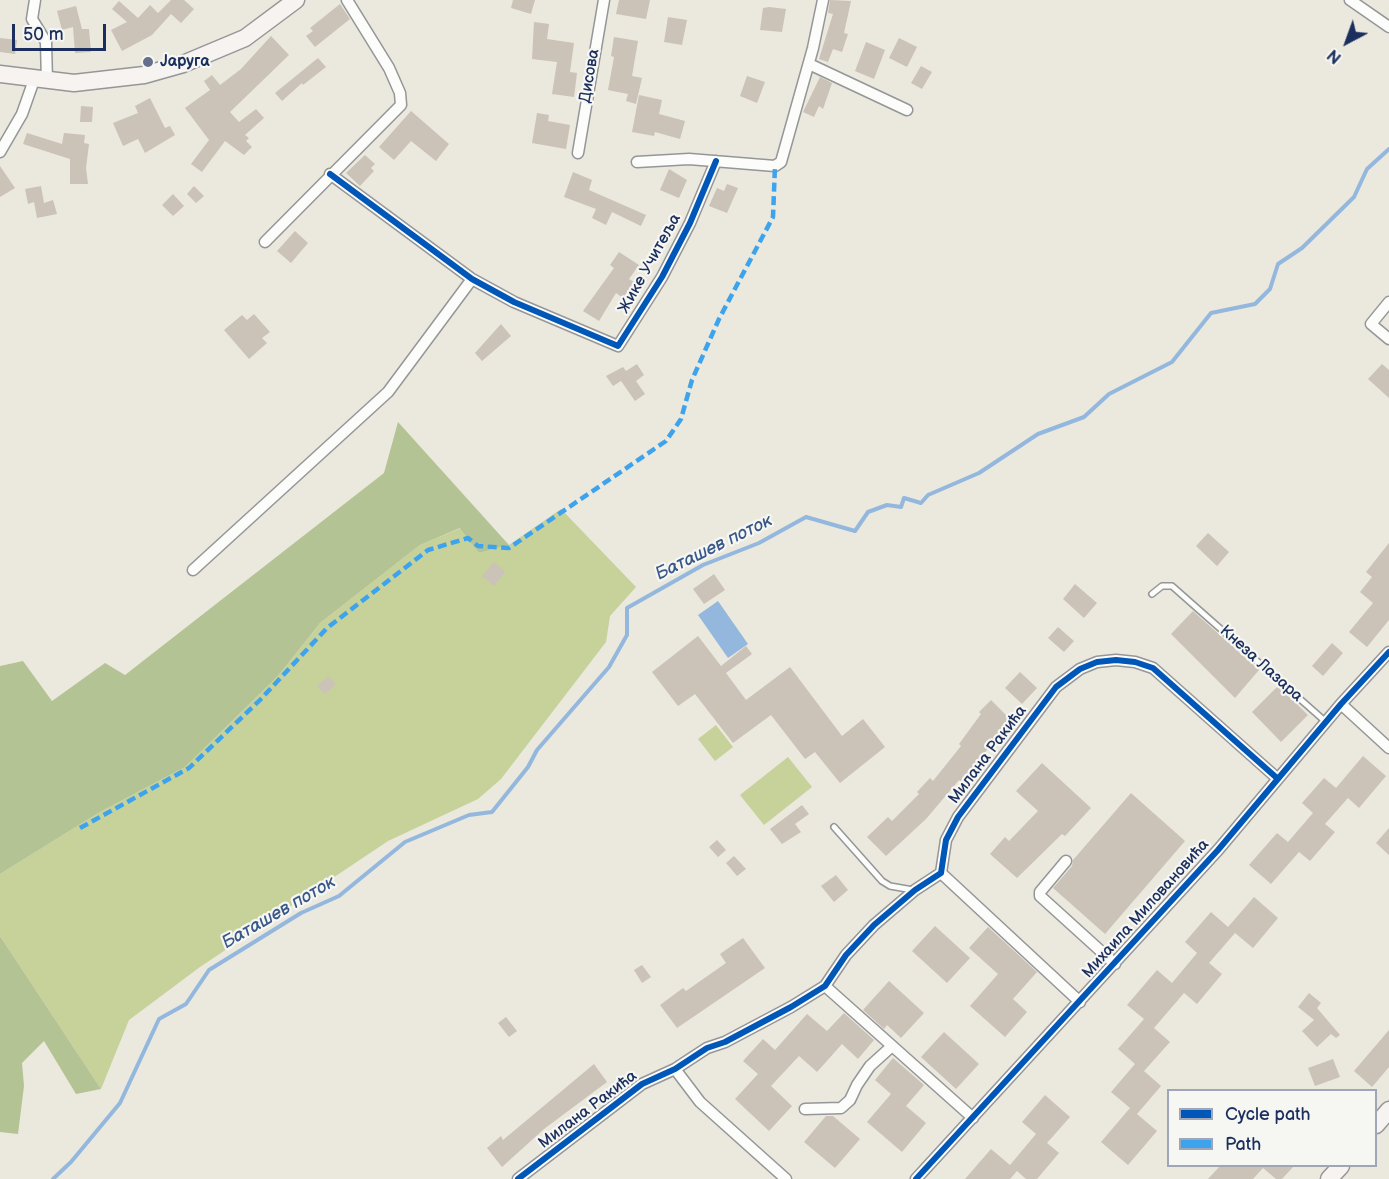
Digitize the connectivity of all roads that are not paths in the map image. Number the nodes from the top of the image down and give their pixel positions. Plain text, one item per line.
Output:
1 (35, 0) edge
2 (296, 0) edge
3 (347, 0) edge
4 (604, 0) edge
5 (823, 0) edge
6 (1350, 0) edge
7 (1389, 27) edge
8 (809, 64) junction
9 (0, 74) edge
10 (41, 81) junction
11 (906, 110) dead end
12 (0, 152) edge
13 (578, 153) dead end
14 (716, 161) junction
15 (637, 162) dead end
16 (330, 174) junction
17 (265, 242) dead end
18 (472, 279) junction
19 (1389, 302) edge
20 (1389, 339) edge
21 (193, 570) dead end
22 (1152, 594) dead end
23 (1389, 652) edge
24 (1341, 704) junction
25 (1326, 722) junction
26 (1389, 748) edge
27 (1278, 780) junction
28 (834, 828) dead end
29 (1066, 861) dead end
30 (941, 873) junction
31 (915, 890) junction
32 (1115, 964) junction
33 (825, 986) junction
34 (1080, 1002) junction
35 (891, 1047) junction
36 (675, 1070) junction
37 (806, 1109) dead end
38 (1389, 1110) edge
39 (973, 1118) junction
40 (1377, 1124) edge
41 (1340, 1167) edge
42 (518, 1179) edge
43 (786, 1179) edge
44 (916, 1179) edge
45 (1329, 1179) edge

1 - 10 street
2 - 10 street
3 - 16 street
4 - 13 street, Дисова
5 - 8 street
6 - 7 street
8 - 11 street
8 - 14 street
9 - 10 street
10 - 12 street
14 - 15 street
14 - 18 street, Жике Учитеља
16 - 17 street
16 - 18 street
18 - 21 street
19 - 20 street
22 - 25 lane, Кнеза Лазара
23 - 24 street, Михаила Миловановића
24 - 25 street, Михаила Миловановића
24 - 26 street
25 - 27 street, Михаила Миловановића
27 - 30 street, Милана Ракића
27 - 32 street, Михаила Миловановића
28 - 31 lane
29 - 32 street
30 - 31 street, Милана Ракића
30 - 34 street
31 - 33 street, Милана Ракића
32 - 34 street, Михаила Миловановића
33 - 35 street
33 - 36 street, Милана Ракића
34 - 39 street, Михаила Миловановића
35 - 37 street
35 - 39 street
36 - 42 street, Милана Ракића
36 - 43 street
38 - 40 street
39 - 44 street, Михаила Миловановића
41 - 45 street

